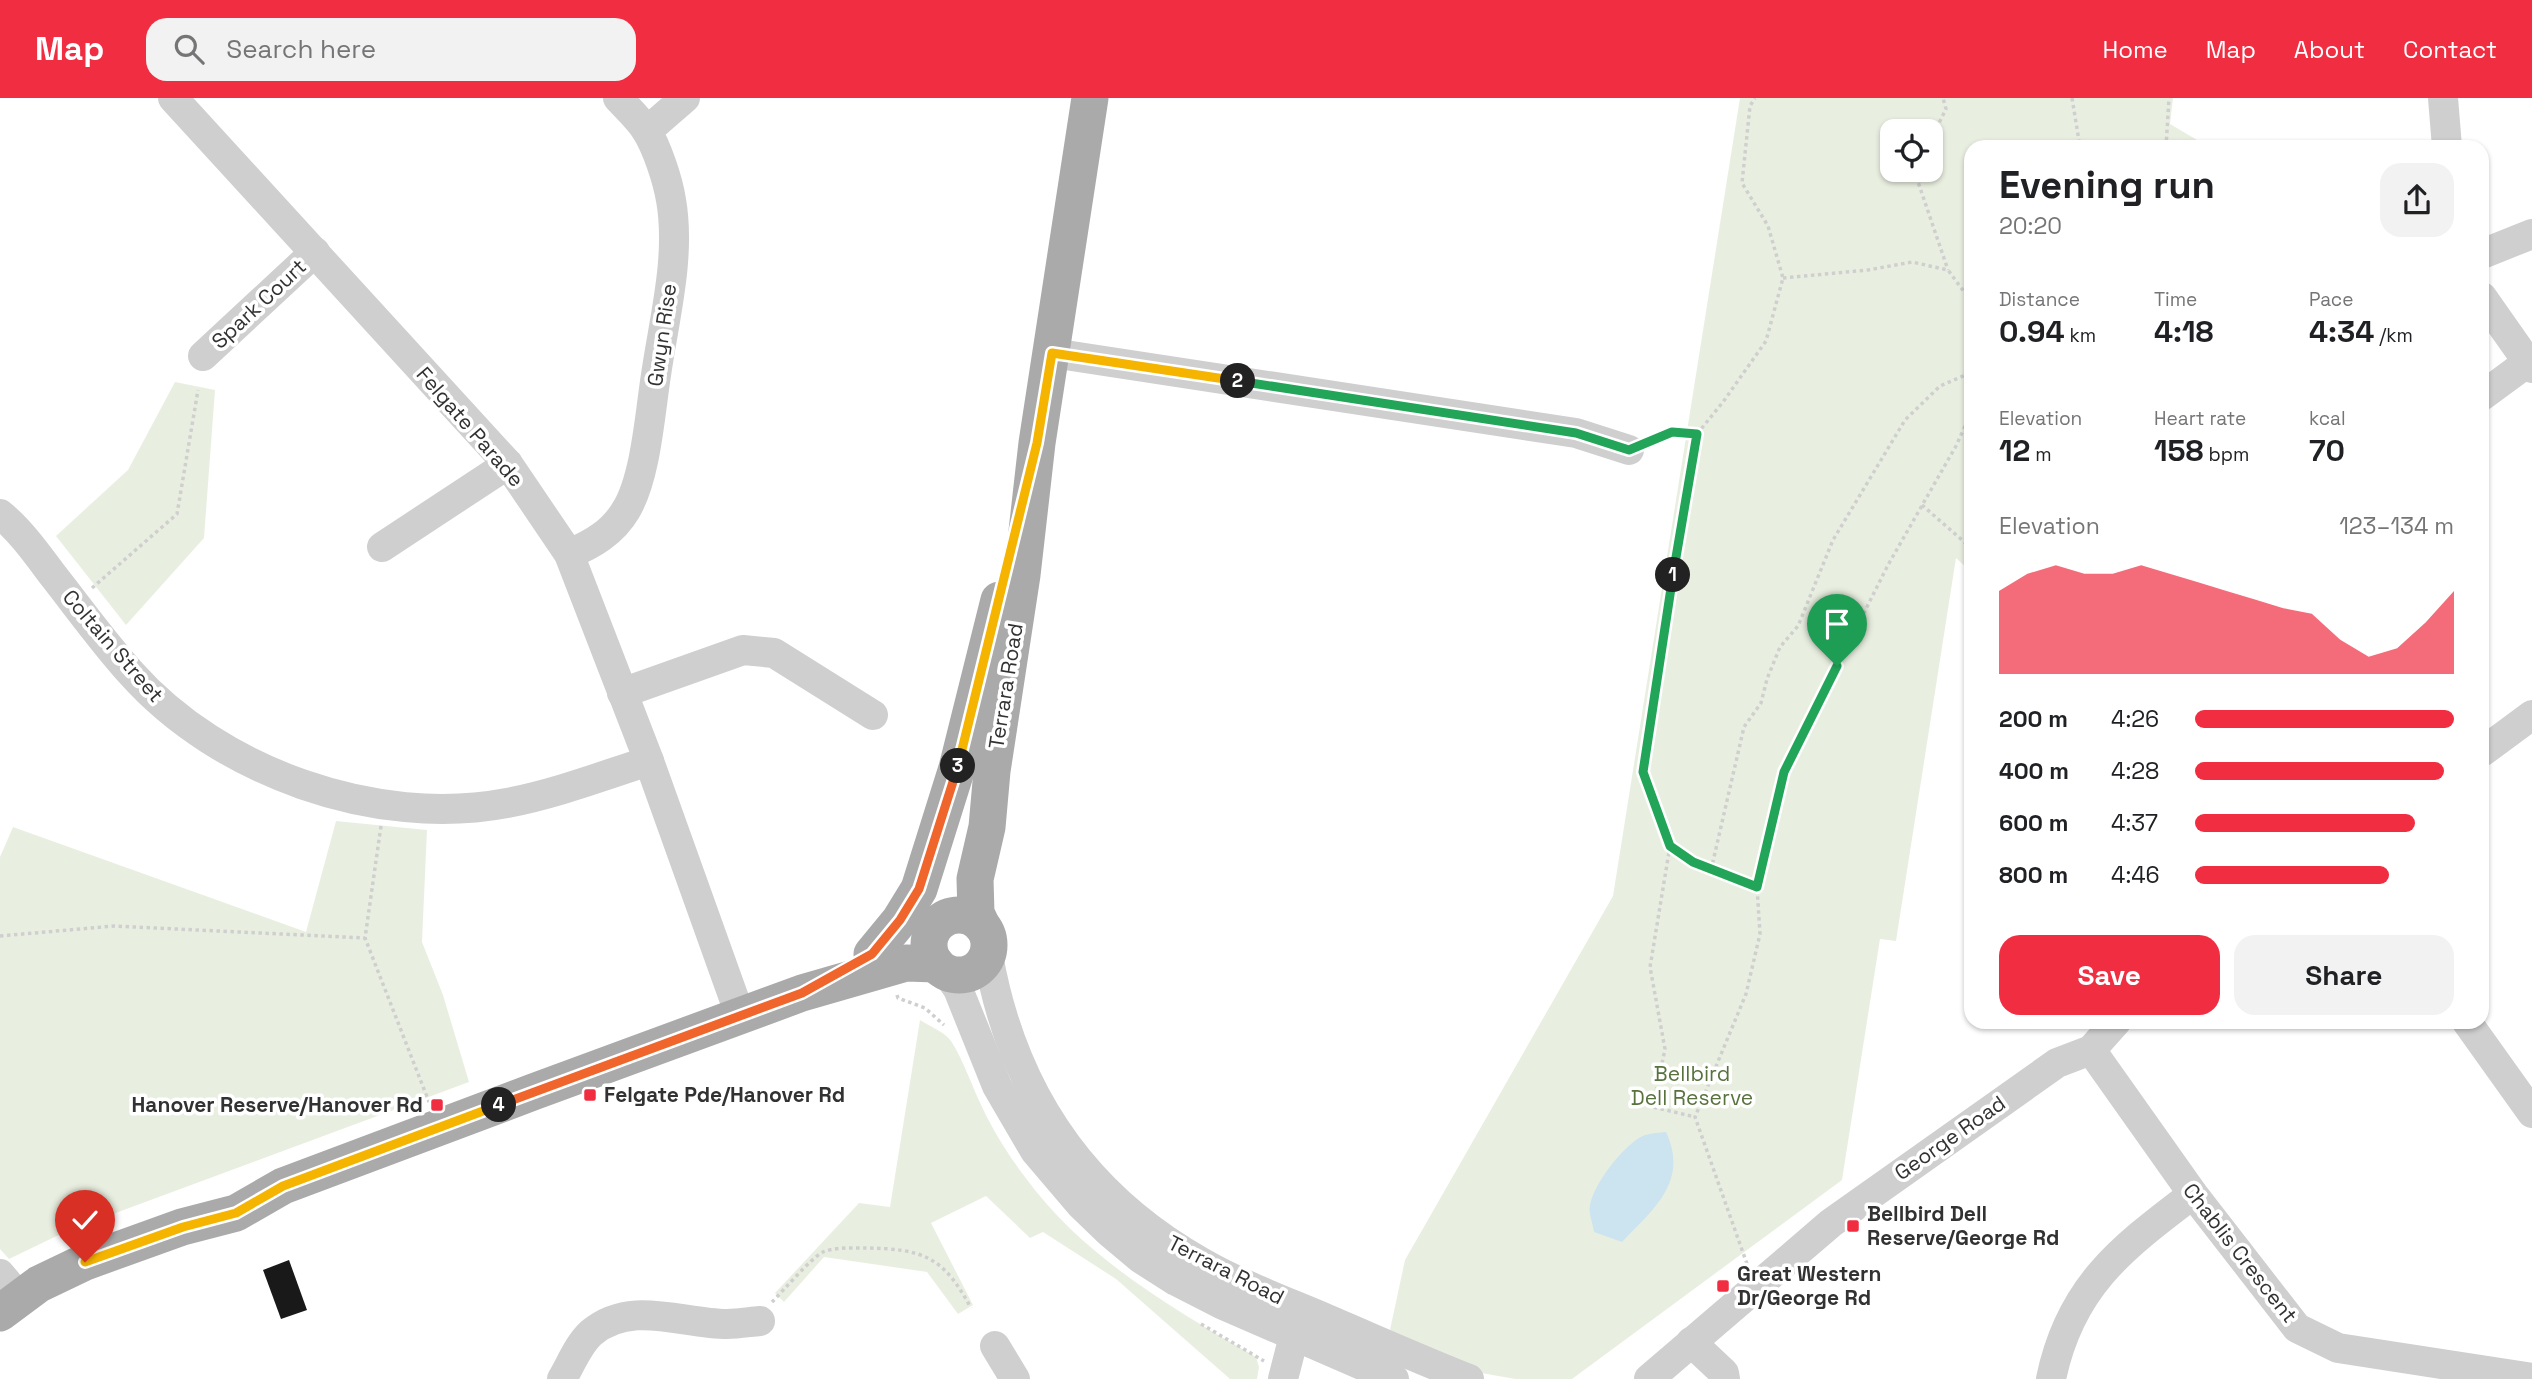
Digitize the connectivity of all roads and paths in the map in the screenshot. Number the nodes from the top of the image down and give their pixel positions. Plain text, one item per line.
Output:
1 (173, 98) edge
2 (618, 98) edge
3 (685, 98) edge
4 (1090, 98) edge
5 (1755, 98) edge
6 (1943, 98) edge
7 (2072, 98) edge
8 (2169, 98) edge
9 (2443, 98) edge
10 (1941, 119) edge
11 (647, 131) junction
12 (2079, 140) edge
13 (2166, 140) edge
14 (2446, 140) edge
15 (1917, 182) edge
16 (2532, 234) edge
17 (2489, 251) edge
18 (315, 252) junction
19 (1948, 270) junction
20 (1783, 278) junction
21 (1964, 292) edge
22 (2489, 307) edge
23 (1052, 353) junction
24 (203, 356) dead end
25 (2530, 365) edge
26 (1964, 376) edge
27 (198, 390) dead end
28 (2489, 391) edge
29 (1964, 426) edge
30 (1697, 434) junction
31 (1037, 443) junction
32 (1629, 450) joint
33 (508, 464) junction
34 (1922, 505) junction
35 (0, 514) edge
36 (1964, 540) edge
37 (382, 547) dead end
38 (569, 554) junction
39 (92, 588) dead end
40 (622, 693) junction
41 (873, 715) dead end
42 (2532, 715) edge
43 (2489, 747) edge
44 (649, 761) junction
45 (957, 768) junction
46 (380, 827) dead end
47 (1670, 846) junction
48 (1711, 870) junction
49 (1757, 887) junction
50 (942, 921) junction
51 (0, 936) edge
52 (365, 938) junction
53 (985, 940) junction
54 (872, 954) junction
55 (941, 969) junction
56 (802, 993) junction
57 (740, 1015) junction
58 (2110, 1029) edge
59 (2472, 1029) edge
60 (2091, 1050) junction
61 (429, 1102) dead end
62 (2532, 1113) edge
63 (1695, 1117) junction
64 (2193, 1194) junction
65 (1756, 1287) junction
66 (7, 1295) edge
67 (971, 1308) dead end
68 (760, 1321) joint
69 (1302, 1324) junction
70 (1691, 1342) junction
71 (995, 1346) dead end
72 (1460, 1376) edge
73 (1012, 1378) edge
74 (2532, 1378) edge
75 (562, 1379) edge
76 (1283, 1379) edge
77 (1394, 1379) edge
78 (1649, 1379) edge
79 (1725, 1379) edge
80 (2051, 1379) edge

1 - 18 street, Felgate Parade
2 - 11 street, Gwyn Rise
3 - 11 street
4 - 23 main road, Terrara Road
5 - 20 path
6 - 10 path
7 - 12 path
8 - 13 path
9 - 14 street
11 - 38 street, Gwyn Rise
15 - 19 path
16 - 17 street
18 - 24 street, Spark Court
18 - 33 street, Felgate Parade
19 - 20 path
19 - 21 path
20 - 30 path
22 - 25 street
23 - 31 main road, Terrara Road
23 - 32 street
25 - 28 street
26 - 48 path
27 - 39 path
29 - 34 path
30 - 32 path
30 - 47 path
31 - 45 main road, Terrara Road
31 - 53 main road, Terrara Road
33 - 37 street
33 - 38 street, Felgate Parade
34 - 36 path
34 - 49 path
35 - 44 street, Coltain Street
38 - 40 street, Felgate Parade
40 - 41 street
40 - 44 street, Felgate Parade
42 - 43 street
44 - 57 street, Felgate Parade
45 - 50 main road, Terrara Road
45 - 54 main road, Terrara Road
46 - 52 path
47 - 48 path
47 - 63 path
48 - 49 path
49 - 63 path
50 - 53 main road
50 - 54 main road
50 - 55 main road
51 - 52 path
52 - 61 path
53 - 55 main road
53 - 69 street, Terrara Road
54 - 56 main road
55 - 56 main road
55 - 69 street, Terrara Road
56 - 57 main road
57 - 66 main road
58 - 60 street, George Road
59 - 62 street
60 - 64 street, Chablis Crescent
60 - 65 street, George Road
63 - 65 path
64 - 74 street, Chablis Crescent
64 - 80 street
65 - 70 street, George Road
67 - 68 path
68 - 75 street
69 - 72 street, Terrara Road
69 - 76 street
69 - 77 street, Terrara Road
70 - 78 street, George Road
70 - 79 street
71 - 73 street

